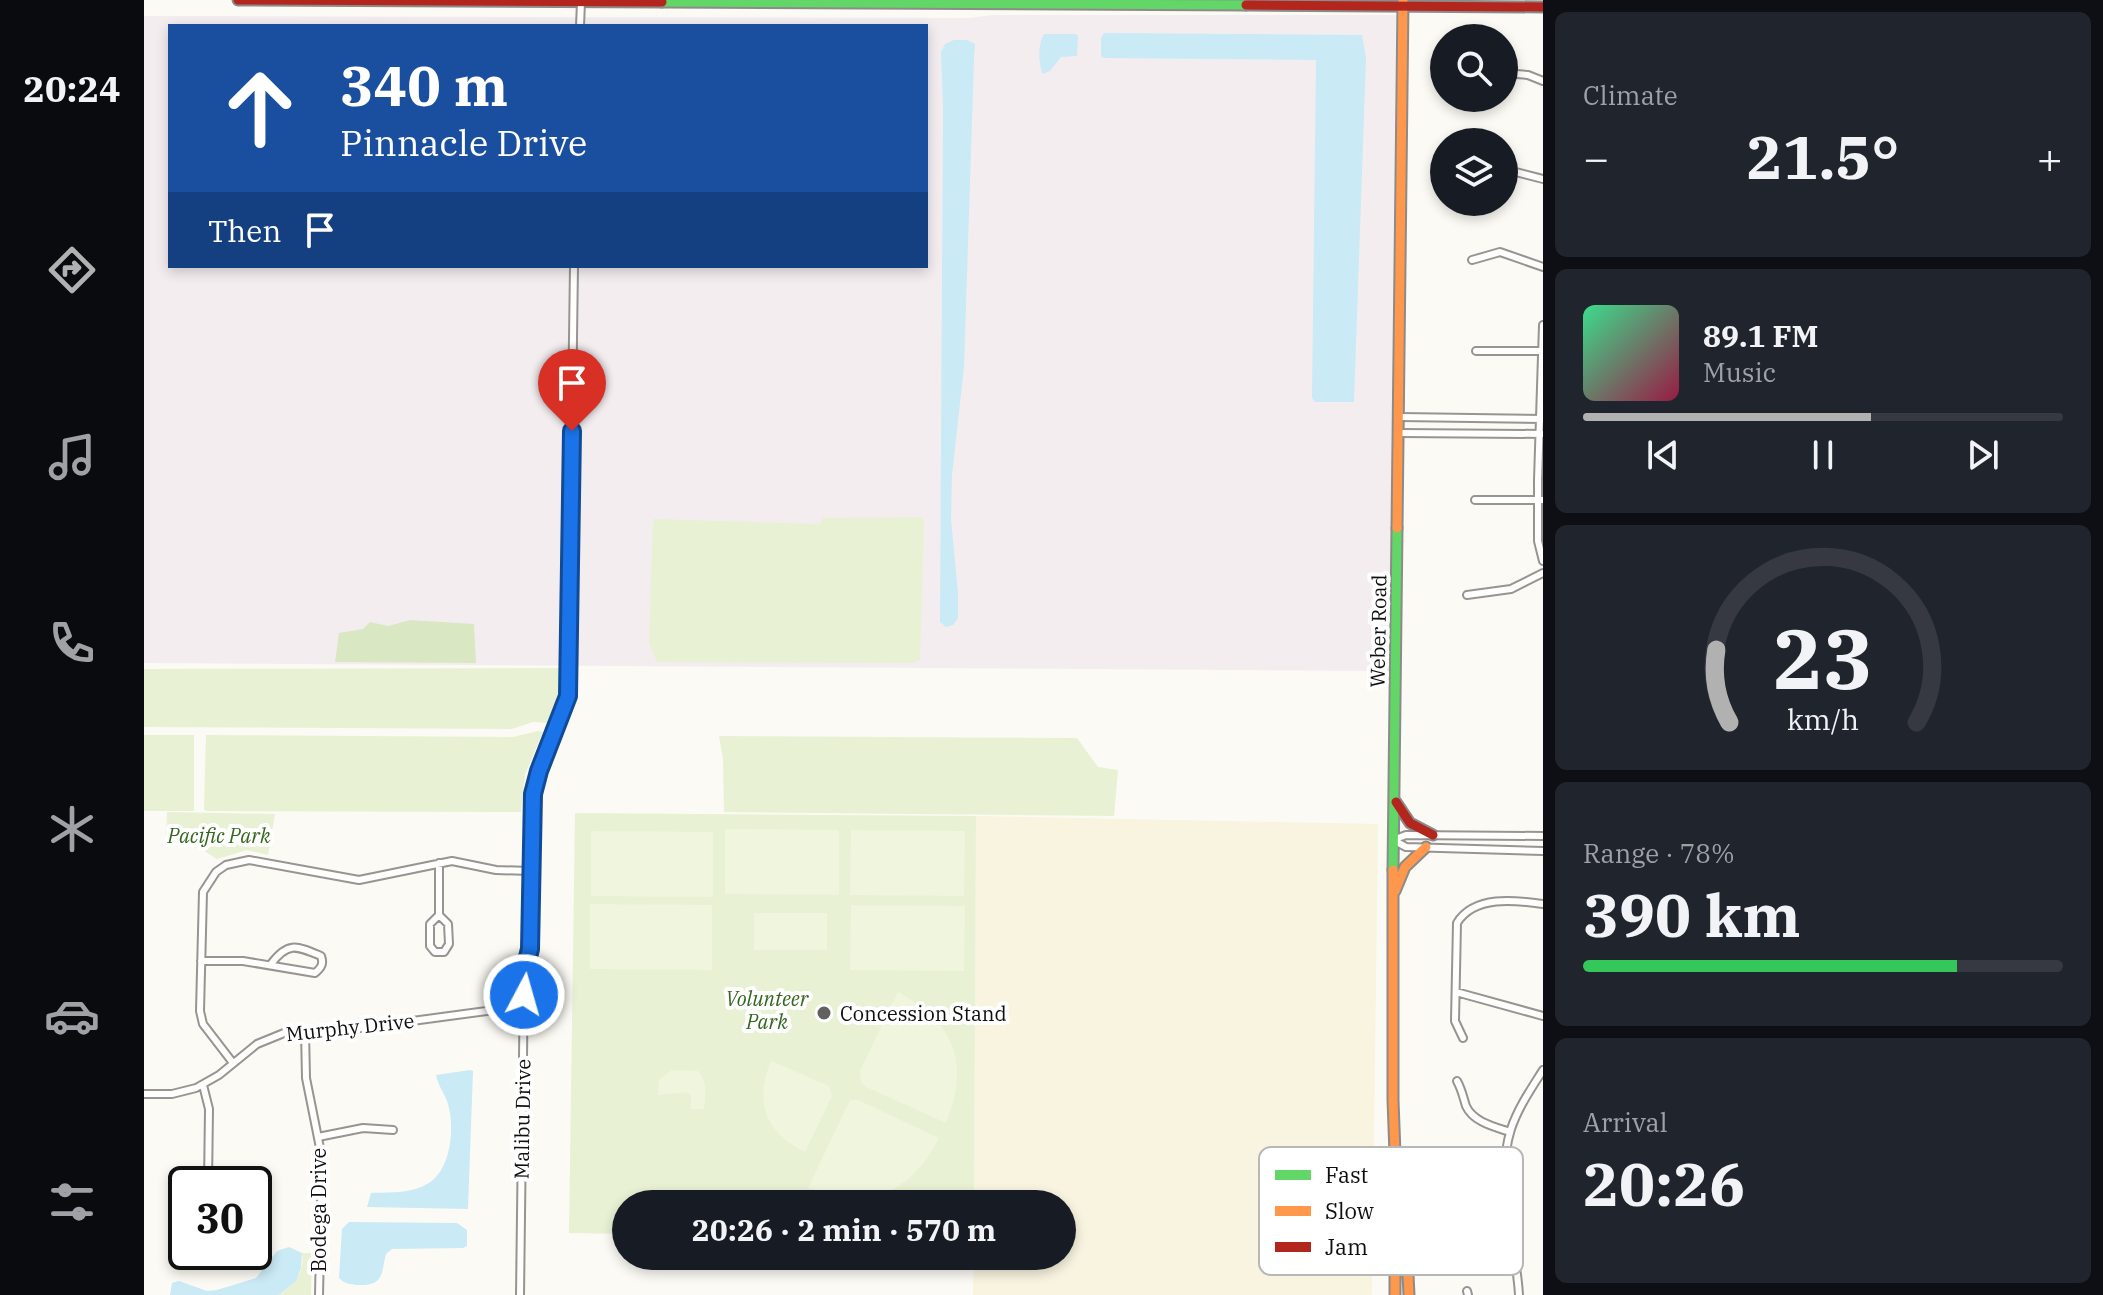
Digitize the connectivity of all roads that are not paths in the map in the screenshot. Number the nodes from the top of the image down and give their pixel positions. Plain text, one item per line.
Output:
1 (238, 0) edge
2 (581, 0) edge
3 (1403, 3) edge
4 (1543, 7) edge
5 (580, 24) edge
6 (1518, 74) edge
7 (1543, 81) edge
8 (1543, 170) edge
9 (1518, 173) edge
10 (1542, 179) edge
11 (1472, 260) dead end
12 (1543, 267) edge
13 (574, 268) edge
14 (1543, 325) edge
15 (1476, 351) dead end
16 (1542, 351) edge
17 (1400, 417) junction
18 (1541, 419) edge
19 (1400, 433) junction
20 (1541, 434) edge
21 (1543, 469) edge
22 (1538, 480) junction
23 (1475, 500) dead end
24 (1541, 500) edge
25 (1543, 561) edge
26 (1543, 573) edge
27 (1467, 595) dead end
28 (1394, 796) junction
29 (1433, 835) junction
30 (1543, 836) edge
31 (1393, 840) junction
32 (1426, 847) junction
33 (1543, 851) edge
34 (439, 863) junction
35 (530, 871) junction
36 (1393, 898) junction
37 (1543, 904) edge
38 (439, 915) junction
39 (201, 961) junction
40 (271, 964) junction
41 (1456, 992) junction
42 (524, 1006) junction
43 (1543, 1016) edge
44 (305, 1031) junction
45 (1463, 1038) dead end
46 (233, 1063) junction
47 (1543, 1070) edge
48 (1457, 1081) dead end
49 (203, 1085) junction
50 (144, 1094) edge
51 (393, 1130) dead end
52 (1510, 1132) junction
53 (318, 1137) junction
54 (1395, 1147) edge
55 (1508, 1147) edge
56 (208, 1166) edge
57 (1395, 1275) edge
58 (1408, 1275) edge
59 (1516, 1275) edge
60 (319, 1295) edge
61 (520, 1295) edge
62 (1395, 1295) edge
63 (1409, 1295) edge
64 (1519, 1295) edge

1 - 2 main road
2 - 3 main road
2 - 5 street
3 - 4 main road
3 - 17 main road, Weber Road
6 - 7 street
8 - 10 street
9 - 10 street
11 - 12 street
13 - 35 street, Malibu Drive
14 - 16 street
15 - 16 street
16 - 18 street
17 - 18 street
17 - 19 main road, Weber Road
18 - 20 street
19 - 20 street
19 - 28 main road, Weber Road
20 - 22 street
21 - 22 street
22 - 24 street
23 - 24 street
24 - 25 street
26 - 27 street
28 - 29 main road
28 - 31 main road, Weber Road
29 - 30 street
29 - 31 street
31 - 32 street
31 - 36 main road, Weber Road
32 - 33 street
32 - 36 main road
34 - 35 street
34 - 38 street
34 - 39 street
35 - 42 street, Malibu Drive
36 - 54 main road, Weber Road
37 - 41 street
38 - 38 street
39 - 40 street
39 - 46 street
40 - 40 street
41 - 43 street
41 - 45 street
42 - 44 street, Murphy Drive
42 - 61 street, Malibu Drive
44 - 46 street, Murphy Drive
44 - 53 street, Bodega Drive
46 - 49 street, Murphy Drive
47 - 52 street
48 - 52 street
49 - 50 street, Murphy Drive
49 - 56 street
51 - 53 street
52 - 55 street
53 - 60 street, Bodega Drive
57 - 62 main road, Weber Road
58 - 63 main road, Weber Road
59 - 64 street

